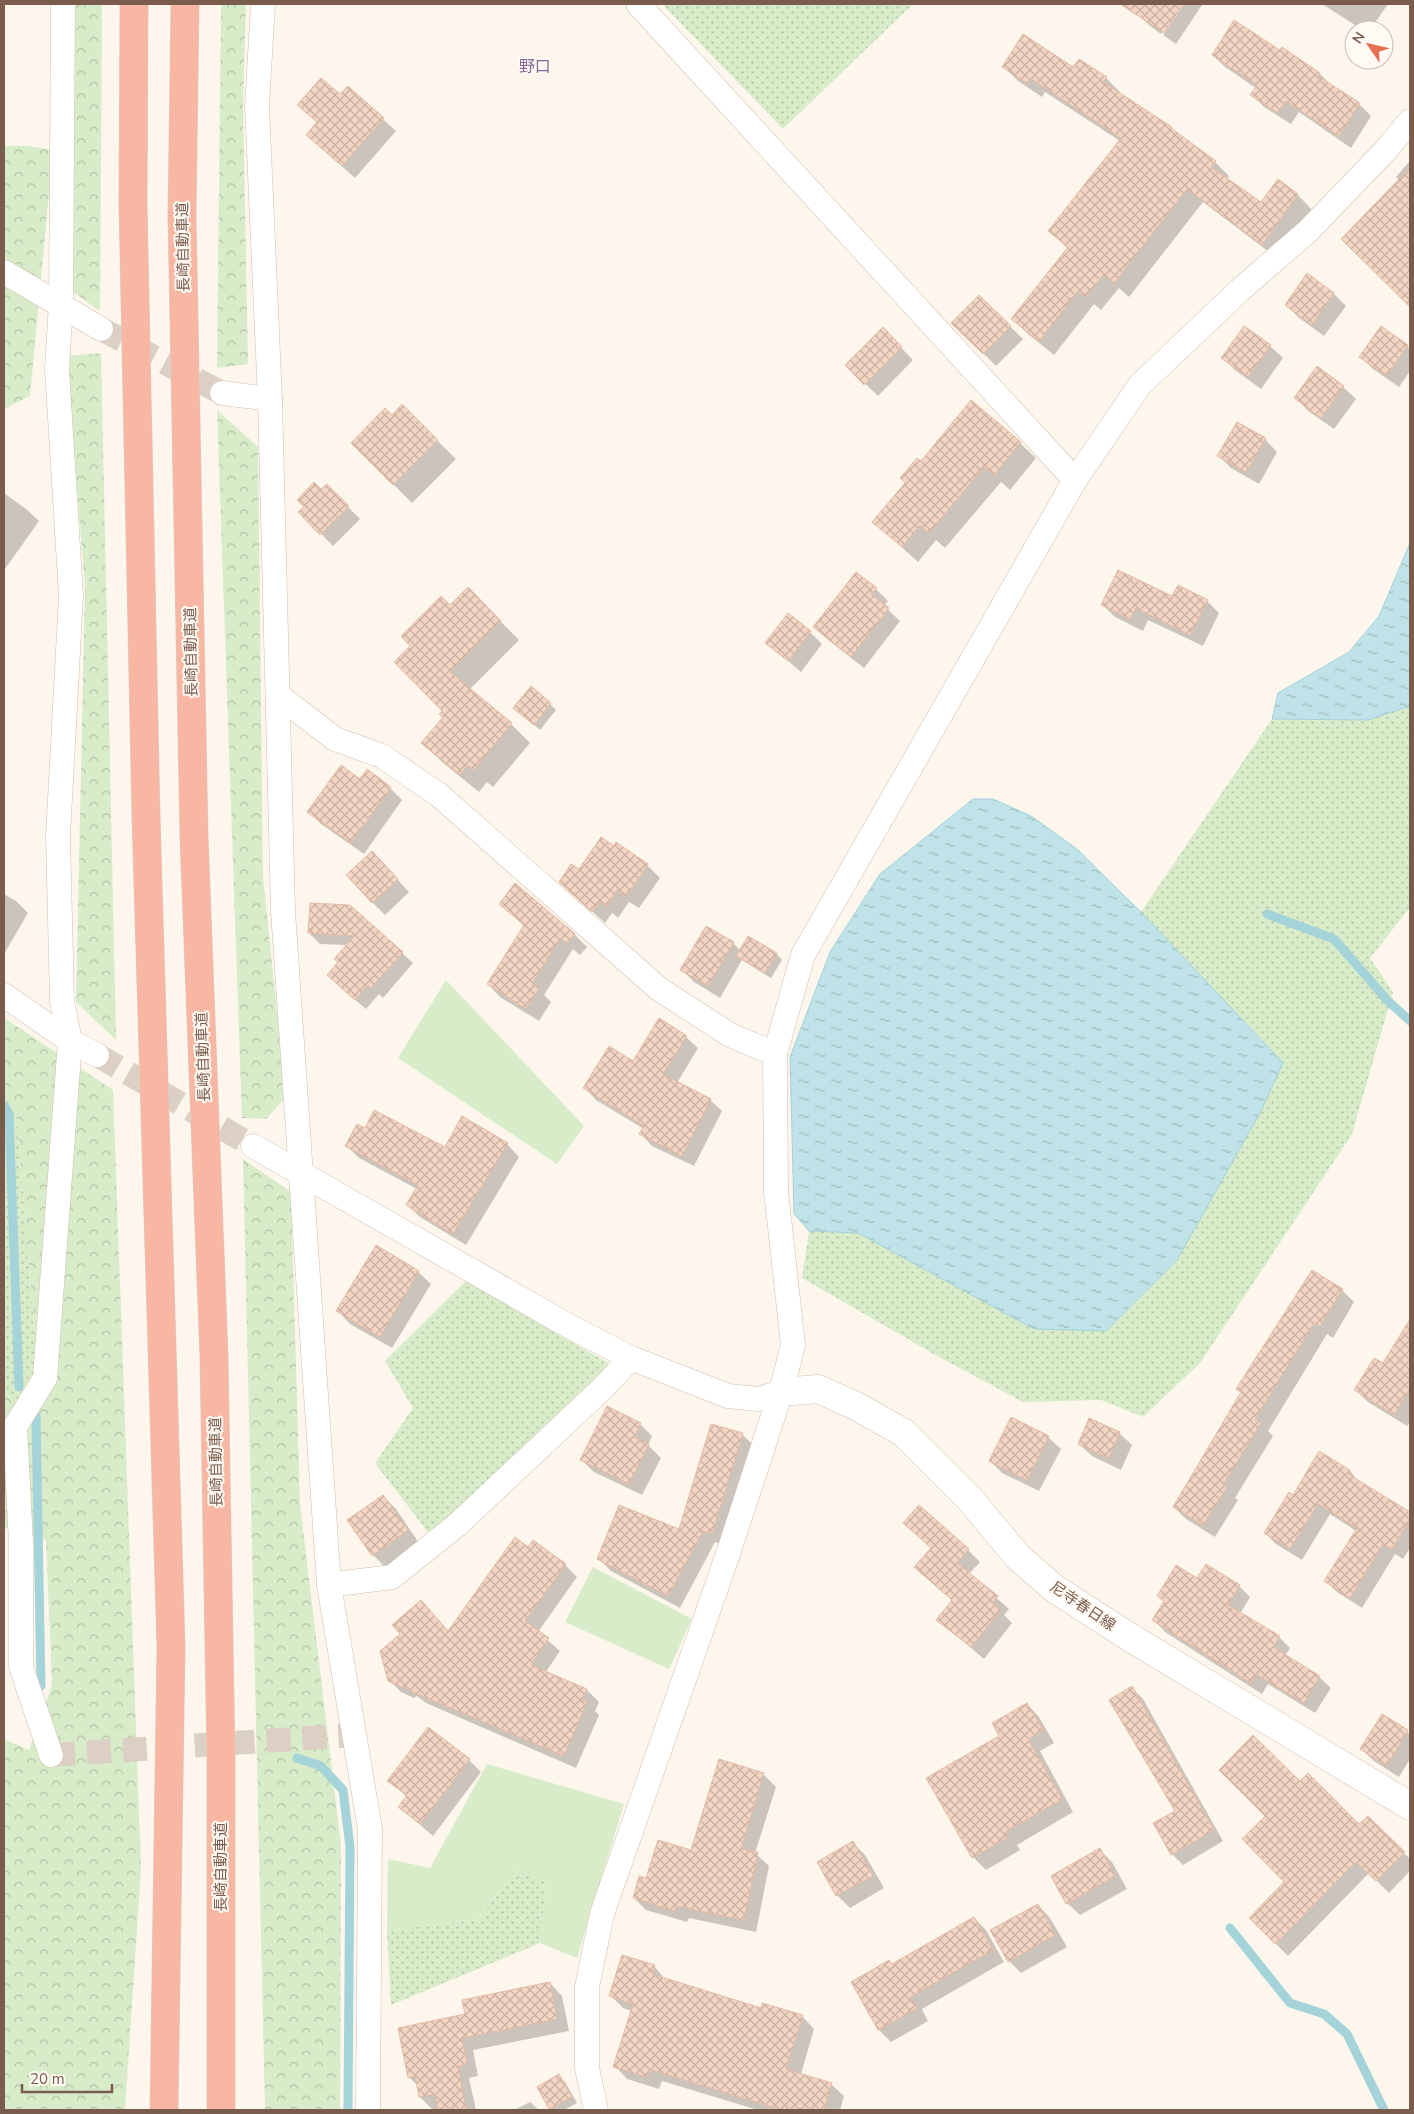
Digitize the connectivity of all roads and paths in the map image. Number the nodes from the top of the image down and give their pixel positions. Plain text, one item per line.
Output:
1 (63, 4) edge
2 (134, 4) edge
3 (185, 4) edge
4 (263, 4) edge
5 (638, 4) edge
6 (1410, 121) edge
7 (4, 272) edge
8 (61, 304) junction
9 (101, 329) tunnel mouth
10 (222, 393) tunnel mouth
11 (270, 398) junction
12 (1075, 480) junction
13 (279, 696) junction
14 (4, 995) edge
15 (70, 1041) junction
16 (775, 1054) junction
17 (97, 1055) tunnel mouth
18 (253, 1146) tunnel mouth
19 (301, 1174) junction
20 (631, 1358) junction
21 (781, 1392) junction
22 (329, 1585) junction
23 (52, 1755) dead end
24 (1410, 1806) edge
25 (164, 2110) edge
26 (222, 2110) edge
27 (368, 2110) edge
28 (596, 2110) edge

1 - 8 street
2 - 25 highway
3 - 26 highway, 長崎自動車道
4 - 11 street
5 - 12 street
6 - 12 street
7 - 8 street
8 - 9 street
8 - 15 street
10 - 11 street
11 - 13 street
12 - 16 street
13 - 16 street
13 - 19 street
14 - 15 street
15 - 17 street
15 - 23 street
16 - 21 street
18 - 19 street
19 - 20 street
19 - 22 street
20 - 21 street
20 - 22 street
21 - 24 street, 尼寺春日線
21 - 28 street
22 - 27 street

